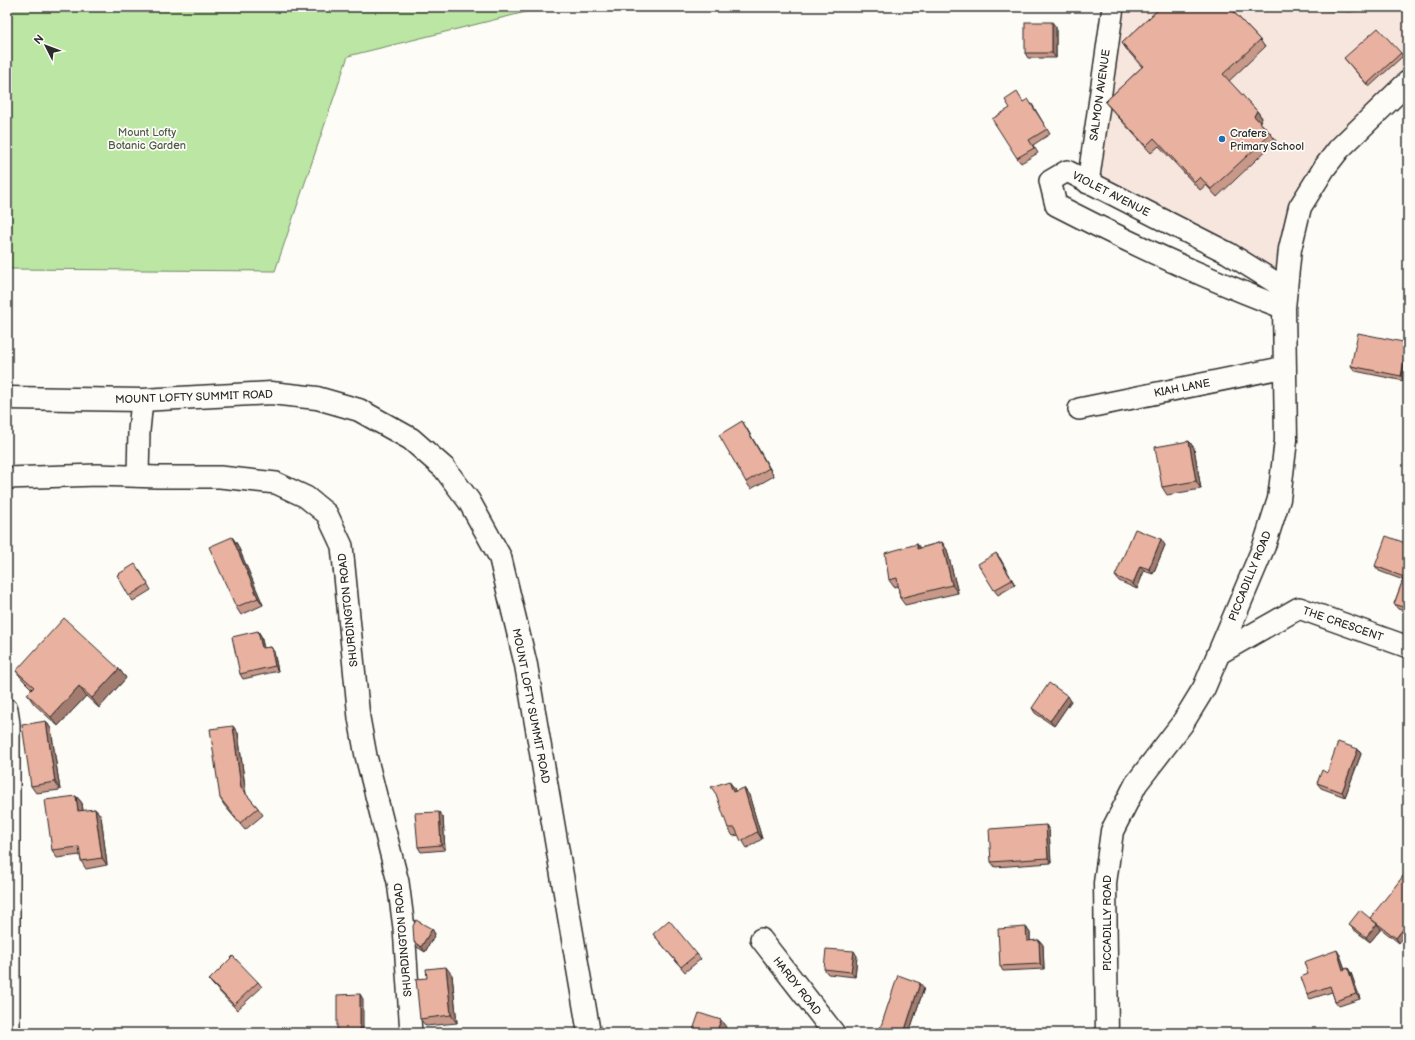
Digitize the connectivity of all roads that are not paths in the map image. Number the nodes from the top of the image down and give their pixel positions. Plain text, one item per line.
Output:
1 (1113, 7) edge
2 (1408, 82) edge
3 (1088, 183) junction
4 (1285, 299) junction
5 (1285, 367) junction
6 (7, 398) edge
7 (142, 400) junction
8 (1079, 409) dead end
9 (138, 476) junction
10 (7, 478) edge
11 (1408, 647) edge
12 (1218, 654) junction
13 (7, 709) edge
14 (761, 939) dead end
15 (9, 1033) edge
16 (411, 1033) edge
17 (589, 1033) edge
18 (834, 1033) edge
19 (1107, 1033) edge

1 - 3 street, SALMON AVENUE
2 - 4 main road, PICCADILLY ROAD
3 - 4 street, VIOLET AVENUE
3 - 4 street, VIOLET AVENUE
4 - 5 main road, PICCADILLY ROAD
5 - 8 street, KIAH LANE
5 - 12 main road, PICCADILLY ROAD
6 - 7 main road, MOUNT LOFTY SUMMIT ROAD
7 - 9 street
7 - 17 main road, MOUNT LOFTY SUMMIT ROAD
9 - 10 street, SHURDINGTON ROAD
9 - 16 street, SHURDINGTON ROAD
11 - 12 street, THE CRESCENT
12 - 19 main road, PICCADILLY ROAD
13 - 15 street
14 - 18 street, HARDY ROAD

